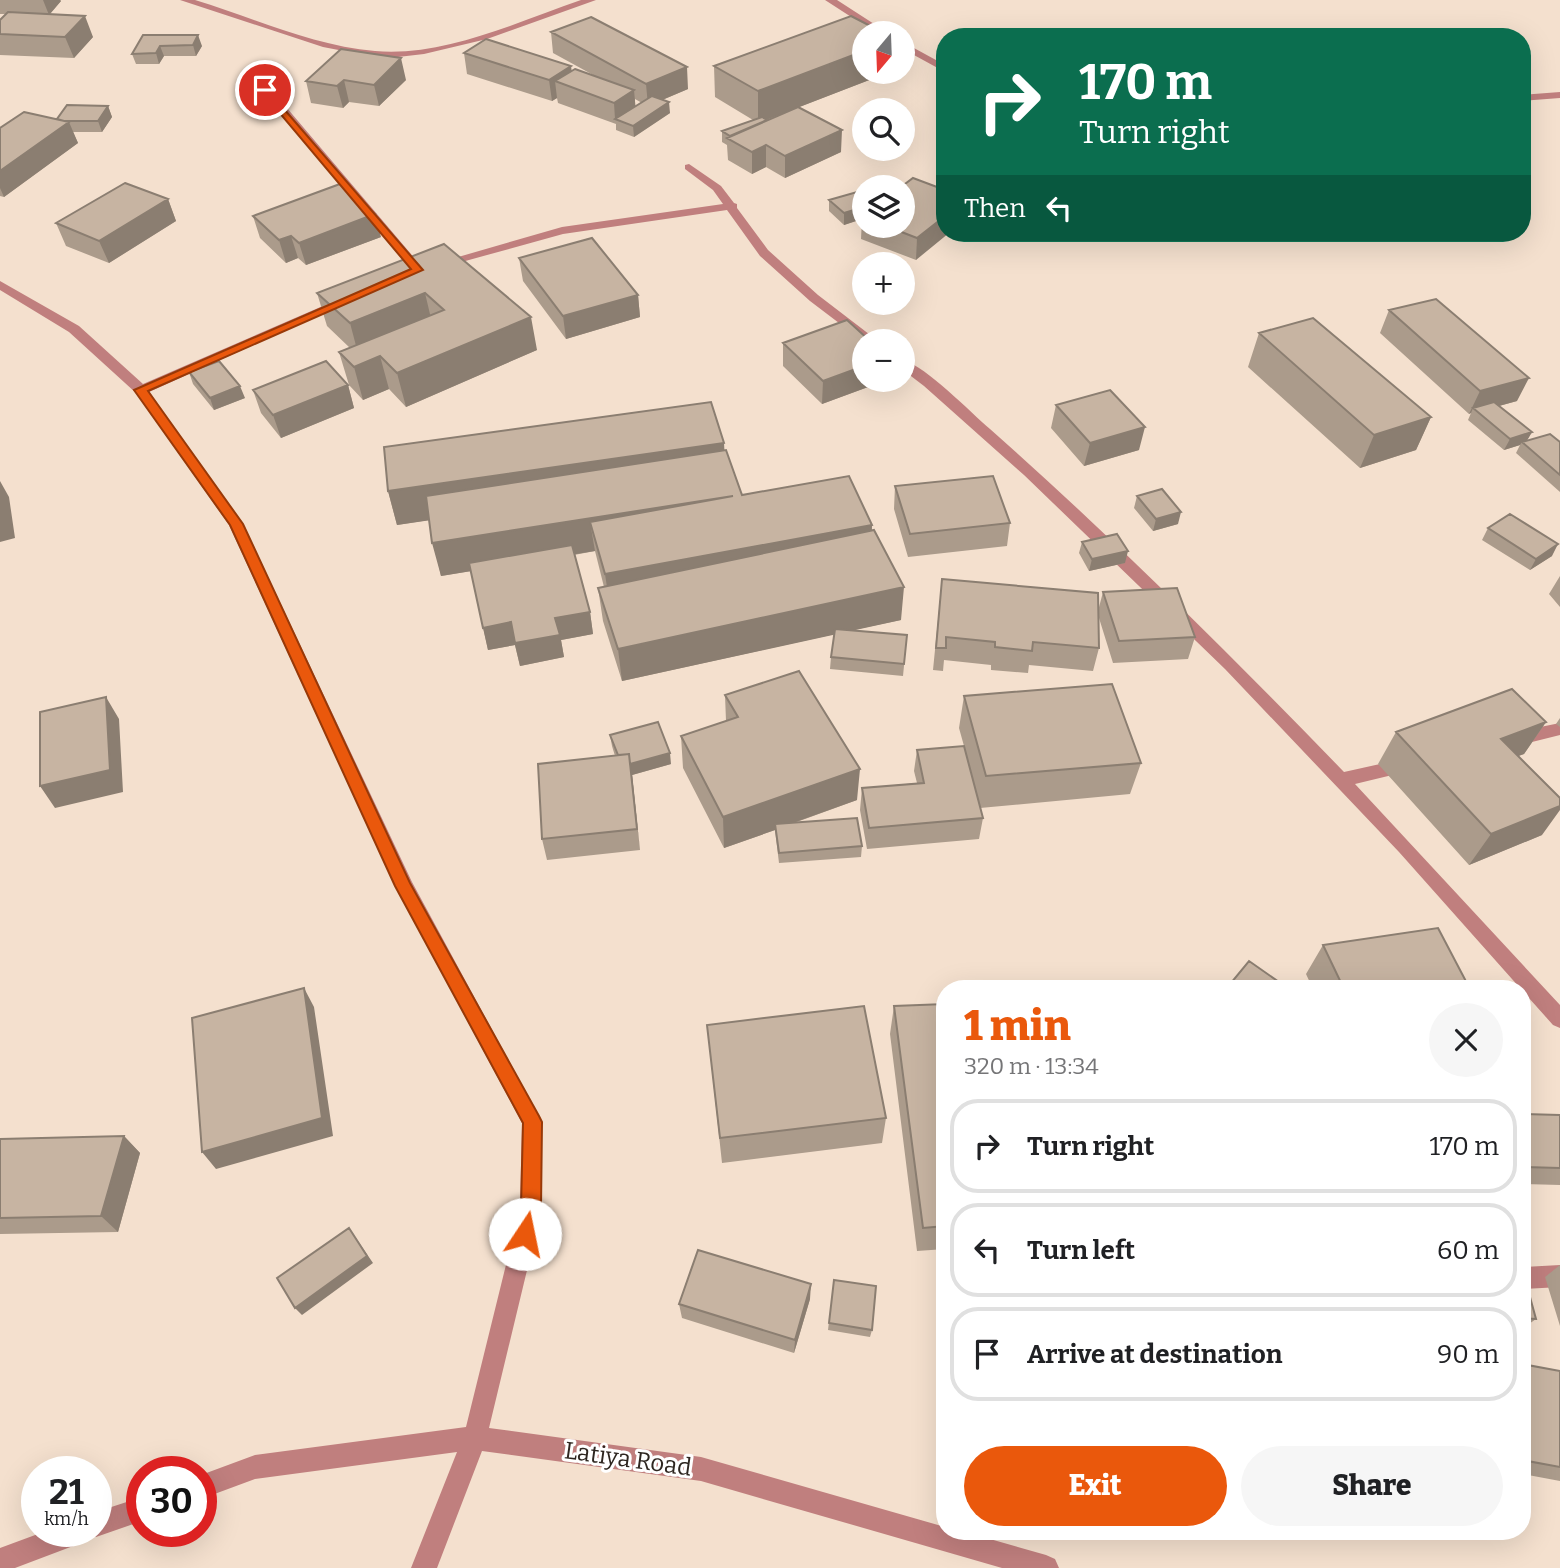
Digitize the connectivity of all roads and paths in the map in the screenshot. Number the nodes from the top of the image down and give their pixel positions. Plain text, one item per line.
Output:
1 (185, 0) edge
2 (591, 0) edge
3 (830, 0) edge
4 (864, 21) edge
5 (915, 52) edge
6 (936, 64) edge
7 (248, 70) dead end
8 (1560, 95) edge
9 (1531, 97) edge
10 (689, 167) dead end
11 (733, 206) junction
12 (0, 285) edge
13 (355, 297) edge
14 (856, 329) edge
15 (915, 373) edge
16 (141, 390) junction
17 (1560, 729) edge
18 (1496, 744) edge
19 (1418, 762) edge
20 (1341, 780) junction
21 (1524, 980) edge
22 (1531, 987) edge
23 (1560, 1019) edge
24 (1560, 1276) edge
25 (1531, 1278) edge
26 (475, 1438) junction
27 (217, 1481) edge
28 (936, 1536) edge
29 (948, 1540) edge
30 (37, 1547) edge
31 (0, 1561) edge
32 (424, 1568) edge
33 (1046, 1568) edge

1 - 2 street
3 - 4 street
5 - 6 street
7 - 11 street
8 - 9 street
10 - 11 street
11 - 14 street
12 - 16 street
13 - 16 street
15 - 20 street
16 - 26 street
17 - 18 street
19 - 20 street
20 - 21 street
22 - 23 street
24 - 25 street
26 - 27 street, Latiya Road
26 - 28 street, Latiya Road
26 - 32 street
29 - 33 street, Latiya Road
30 - 31 street

